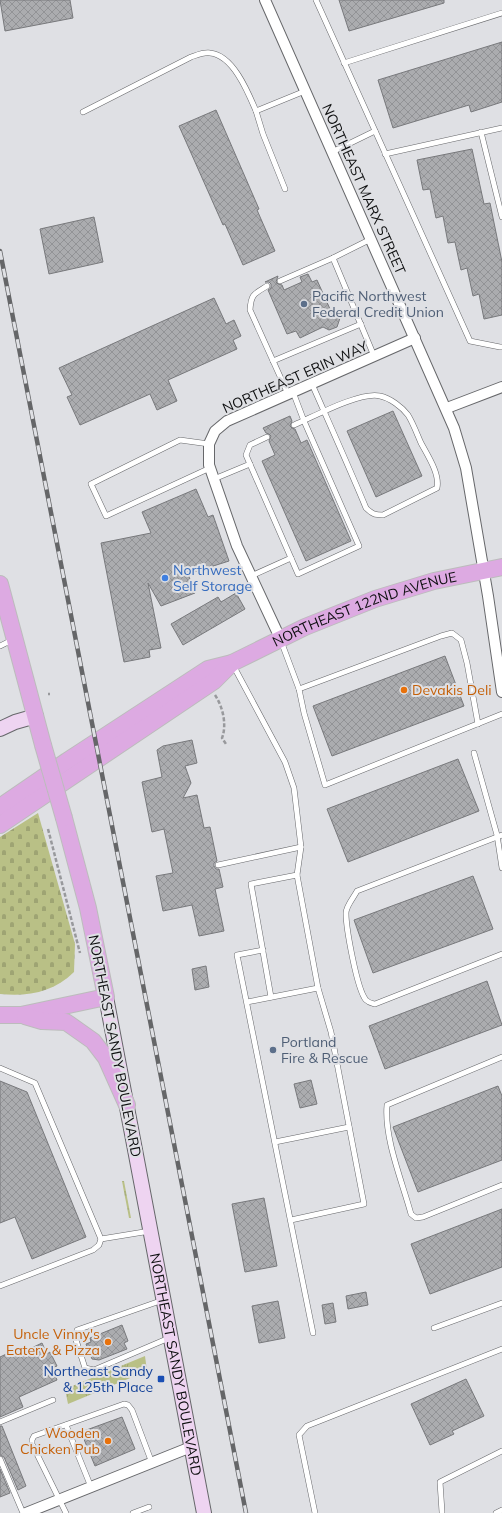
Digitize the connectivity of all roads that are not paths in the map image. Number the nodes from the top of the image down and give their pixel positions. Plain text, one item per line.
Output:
1 (265, 0) edge
2 (316, 0) edge
3 (502, 13) edge
4 (344, 62) junction
5 (305, 91) junction
6 (256, 111) junction
7 (84, 112) dead end
8 (502, 128) edge
9 (375, 131) junction
10 (481, 132) junction
11 (332, 152) junction
12 (385, 154) junction
13 (285, 189) dead end
14 (502, 217) edge
15 (371, 239) junction
16 (333, 258) junction
17 (280, 281) dead end
18 (267, 286) dead end
19 (361, 324) junction
20 (415, 338) junction
21 (502, 347) edge
22 (374, 356) junction
23 (273, 361) junction
24 (312, 384) junction
25 (502, 387) edge
26 (290, 393) junction
27 (447, 408) junction
28 (324, 411) junction
29 (304, 421) junction
30 (294, 426) dead end
31 (267, 437) dead end
32 (210, 444) junction
33 (250, 464) junction
34 (210, 468) junction
35 (214, 479) junction
36 (291, 558) junction
37 (502, 567) edge
38 (483, 571) junction
39 (251, 576) junction
40 (0, 584) edge
41 (280, 638) junction
42 (15, 639) junction
43 (0, 646) edge
44 (232, 663) junction
45 (299, 689) junction
46 (502, 692) edge
47 (502, 714) edge
48 (36, 716) junction
49 (478, 724) junction
50 (0, 729) edge
51 (474, 753) dead end
52 (0, 807) edge
53 (0, 825) edge
54 (500, 835) edge
55 (301, 847) junction
56 (218, 866) dead end
57 (502, 868) edge
58 (297, 874) junction
59 (263, 950) junction
60 (502, 954) edge
61 (318, 988) junction
62 (106, 997) junction
63 (271, 997) junction
64 (247, 1002) junction
65 (0, 1015) edge
66 (21, 1015) junction
67 (502, 1057) edge
68 (0, 1068) edge
69 (127, 1105) junction
70 (349, 1127) junction
71 (275, 1142) junction
72 (502, 1185) edge
73 (291, 1220) junction
74 (151, 1230) junction
75 (101, 1239) junction
76 (0, 1286) edge
77 (164, 1300) junction
78 (502, 1303) edge
79 (434, 1328) dead end
80 (313, 1333) dead end
81 (171, 1337) junction
82 (502, 1349) edge
83 (53, 1400) dead end
84 (0, 1422) edge
85 (66, 1425) junction
86 (192, 1447) junction
87 (502, 1451) edge
88 (0, 1459) edge
89 (152, 1463) junction
90 (91, 1487) junction
91 (60, 1499) junction
92 (149, 1506) dead end
93 (502, 1510) edge
94 (23, 1513) edge
95 (26, 1513) edge
96 (66, 1513) edge
97 (133, 1513) edge
98 (204, 1513) edge
99 (315, 1513) edge
100 (441, 1513) edge
101 (496, 1513) edge

1 - 5 street, NORTHEAST MARX STREET
2 - 4 lane
3 - 4 lane
4 - 9 lane
5 - 6 lane
5 - 11 street, NORTHEAST MARX STREET
6 - 7 lane
6 - 13 lane
8 - 10 lane
9 - 11 lane
9 - 12 lane
10 - 12 lane
10 - 14 lane
11 - 15 street, NORTHEAST MARX STREET
12 - 21 lane
15 - 16 lane
15 - 20 street, NORTHEAST MARX STREET
16 - 17 lane
16 - 19 lane
18 - 23 lane
19 - 22 lane
19 - 23 lane
20 - 22 street, NORTHEAST ERIN WAY
20 - 27 street, NORTHEAST MARX STREET
22 - 24 street, NORTHEAST ERIN WAY
23 - 26 lane
24 - 26 street, NORTHEAST ERIN WAY
24 - 28 lane
25 - 27 street
26 - 29 lane
26 - 32 street, NORTHEAST ERIN WAY
27 - 38 street, NORTHEAST MARX STREET
28 - 28 lane
28 - 29 lane
29 - 30 lane
29 - 36 lane
31 - 33 lane
32 - 34 street, NORTHEAST ERIN WAY
32 - 34 lane
33 - 35 lane
33 - 36 lane
34 - 35 street, NORTHEAST ERIN WAY
35 - 39 street, NORTHEAST ERIN WAY
36 - 39 lane
37 - 38 main road, NORTHEAST 122ND AVENUE
38 - 41 main road, NORTHEAST 122ND AVENUE
38 - 46 street, NORTHEAST MARX STREET
39 - 41 street, NORTHEAST ERIN WAY
40 - 42 main road, NORTHEAST SANDY BOULEVARD
41 - 44 main road, NORTHEAST 122ND AVENUE
41 - 45 lane
42 - 43 lane
42 - 48 main road, NORTHEAST SANDY BOULEVARD
44 - 52 main road, NORTHEAST 122ND AVENUE
44 - 53 main road, NORTHEAST 122ND AVENUE
44 - 55 lane
45 - 49 lane
45 - 49 lane
47 - 49 lane
48 - 50 main road
48 - 62 main road, NORTHEAST SANDY BOULEVARD, bridge
51 - 54 lane
54 - 57 lane
54 - 60 lane
55 - 56 lane
55 - 58 lane
58 - 59 lane
58 - 61 lane
59 - 63 lane
59 - 64 lane
61 - 63 lane
61 - 70 lane
62 - 66 main road
62 - 69 main road, NORTHEAST SANDY BOULEVARD
63 - 64 lane
64 - 71 lane
65 - 66 main road
66 - 69 main road
67 - 72 lane
68 - 75 lane
69 - 74 main road, NORTHEAST SANDY BOULEVARD
70 - 71 lane
70 - 73 lane
71 - 73 lane
73 - 80 lane
74 - 75 lane
74 - 77 main road, NORTHEAST SANDY BOULEVARD
75 - 76 lane
77 - 81 main road, NORTHEAST SANDY BOULEVARD
77 - 81 lane
78 - 79 lane
81 - 86 main road, NORTHEAST SANDY BOULEVARD
82 - 99 lane
83 - 84 lane
85 - 89 lane
85 - 90 lane
85 - 91 lane
86 - 89 street
86 - 98 main road, NORTHEAST SANDY BOULEVARD
87 - 100 lane
88 - 94 lane
89 - 90 street
90 - 91 street
91 - 95 street
91 - 96 lane
92 - 97 lane
93 - 101 lane

